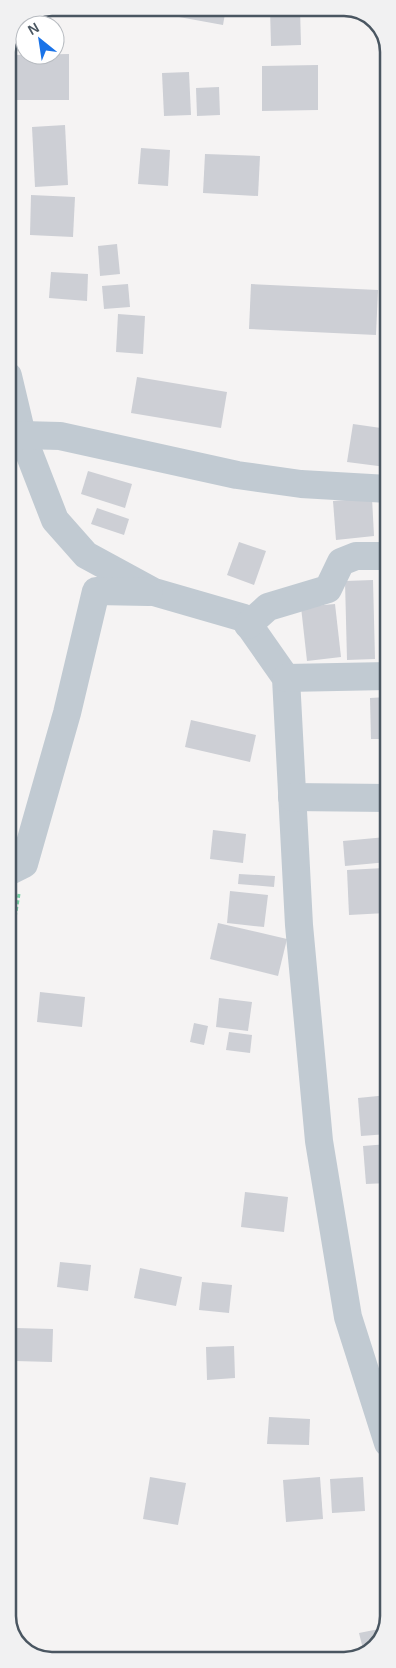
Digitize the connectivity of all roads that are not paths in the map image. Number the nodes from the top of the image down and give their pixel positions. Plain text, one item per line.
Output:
1 (16, 438) edge
2 (16, 440) edge
3 (380, 489) edge
4 (380, 556) edge
5 (154, 592) junction
6 (248, 625) junction
7 (380, 676) edge
8 (286, 678) junction
9 (292, 797) junction
10 (380, 798) edge
11 (16, 868) edge
12 (380, 1418) edge

1 - 3 street
2 - 5 street
4 - 6 street
5 - 6 street
5 - 11 street
6 - 8 street
7 - 8 street
8 - 9 street
9 - 10 street
9 - 12 street

